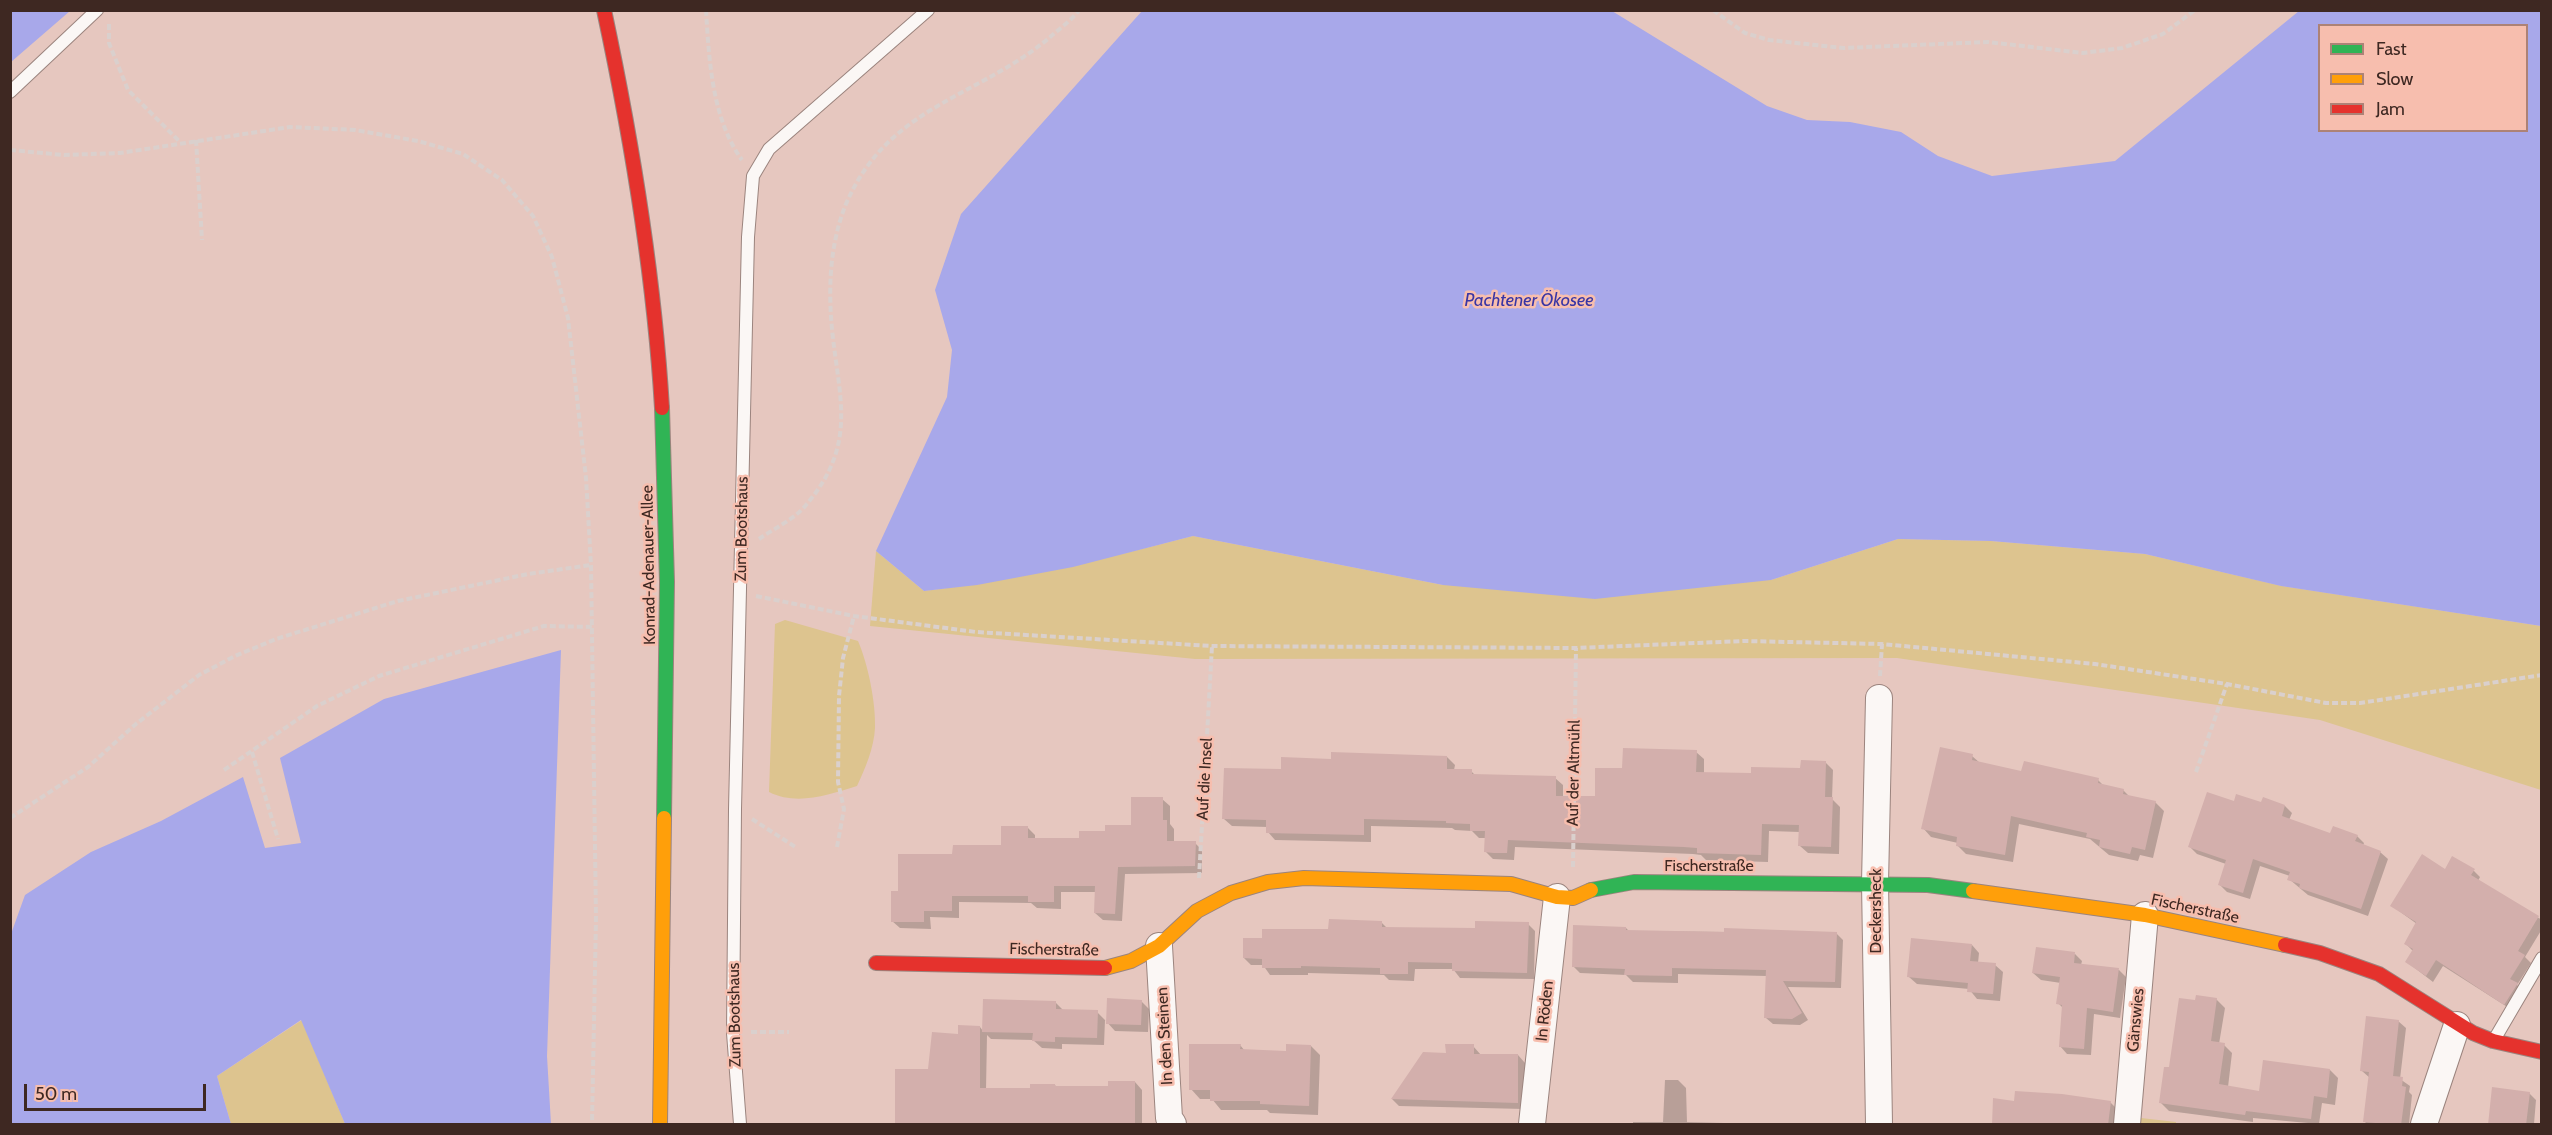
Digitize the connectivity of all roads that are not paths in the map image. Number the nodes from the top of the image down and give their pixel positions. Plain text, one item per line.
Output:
1 (97, 10) edge
2 (604, 10) edge
3 (928, 10) edge
4 (10, 92) edge
5 (1879, 692) road end
6 (1875, 883) junction
7 (1565, 897) junction
8 (2145, 915) junction
9 (1159, 946) junction
10 (2541, 958) edge
11 (876, 963) dead end
12 (2457, 1025) junction
13 (2493, 1041) junction
14 (2541, 1052) edge
15 (660, 1125) edge
16 (740, 1125) edge
17 (1173, 1125) edge
18 (1532, 1125) edge
19 (1879, 1125) edge
20 (2127, 1125) edge
21 (2424, 1125) edge

1 - 4 lane
2 - 15 street, Konrad-Adenauer-Allee
3 - 16 lane, Zum Bootshaus
5 - 6 street, Deckersheck
6 - 7 street, Fischerstraße
6 - 8 street, Fischerstraße
6 - 19 street, Deckersheck
7 - 9 street, Fischerstraße
7 - 18 street, In Röden
8 - 12 street, Fischerstraße
8 - 20 street, Gänswies
9 - 11 street, Fischerstraße
9 - 17 street, In den Steinen
10 - 13 lane
12 - 13 street, Fischerstraße
12 - 21 street
13 - 14 street, Fischerstraße

